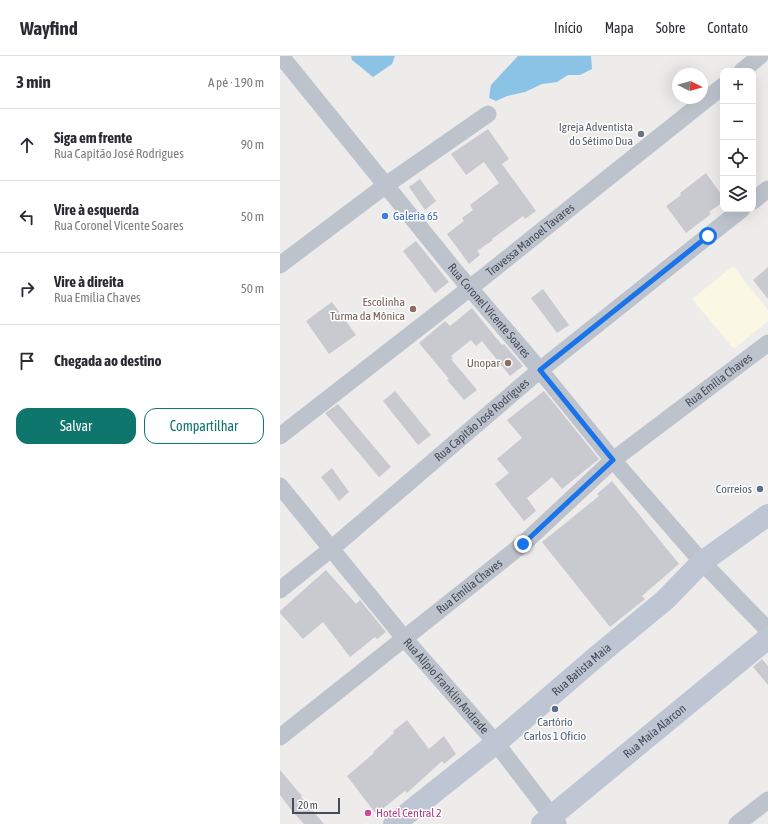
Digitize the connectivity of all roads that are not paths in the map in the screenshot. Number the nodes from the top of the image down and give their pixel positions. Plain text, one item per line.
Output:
1 (280, 56) edge
2 (760, 56) edge
3 (746, 68) edge
4 (720, 88) edge
5 (488, 114) dead end
6 (386, 185) junction
7 (768, 189) edge
8 (756, 199) edge
9 (738, 212) edge
10 (280, 265) edge
11 (470, 288) junction
12 (768, 343) edge
13 (540, 370) junction
14 (280, 436) edge
15 (613, 460) junction
16 (280, 486) edge
17 (768, 515) edge
18 (331, 549) junction
19 (702, 562) junction
20 (280, 590) edge
21 (768, 630) edge
22 (404, 638) junction
23 (768, 638) edge
24 (280, 737) edge
25 (496, 743) junction
26 (768, 800) edge
27 (550, 821) edge
28 (394, 824) edge
29 (737, 824) edge

1 - 6 street, Rua Coronel Vicente Soares
2 - 3 street
4 - 11 street, Travessa Manoel Tavares
5 - 6 street
6 - 10 street
6 - 11 street, Rua Coronel Vicente Soares
7 - 8 street
9 - 13 street, Rua Capitão José Rodrigues
11 - 13 street, Rua Coronel Vicente Soares
11 - 14 street, Travessa Manoel Tavares
12 - 15 street, Rua Emília Chaves
13 - 15 street, Rua Coronel Vicente Soares
13 - 18 street, Rua Capitão José Rodrigues
15 - 19 street, Rua Coronel Vicente Soares
15 - 22 street, Rua Emília Chaves
16 - 18 street, Rua Alípio Franklin Andrade
17 - 19 main road, Rua Batista Maia
18 - 20 street, Rua Capitão José Rodrigues
18 - 22 street, Rua Alípio Franklin Andrade
19 - 21 street, Rua Coronel Vicente Soares
19 - 25 main road, Rua Batista Maia
22 - 24 street, Rua Emília Chaves
22 - 25 street, Rua Alípio Franklin Andrade
23 - 27 main road, Rua Maia Alarcon
25 - 27 street, Rua Alípio Franklin Andrade
25 - 28 main road, Rua Batista Maia
26 - 29 street

